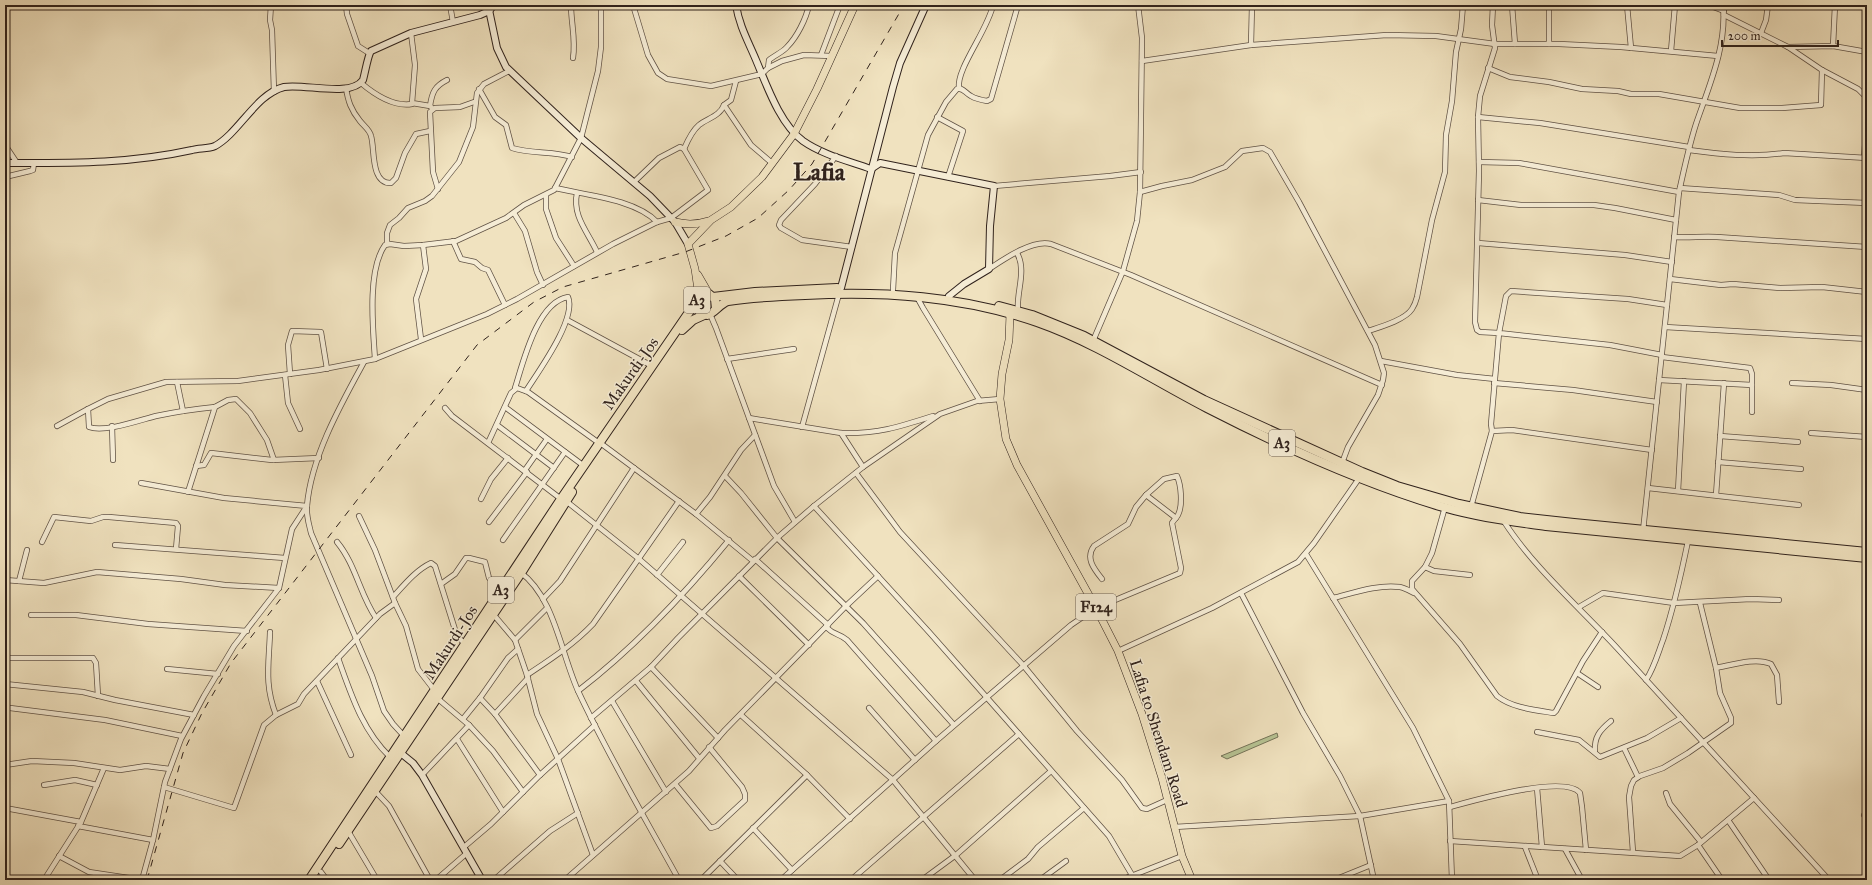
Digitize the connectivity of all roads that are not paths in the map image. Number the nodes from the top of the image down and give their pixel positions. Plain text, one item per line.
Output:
1 (271, 5) edge
2 (346, 5) edge
3 (450, 5) edge
4 (494, 5) edge
5 (571, 5) edge
6 (601, 5) edge
7 (632, 5) edge
8 (736, 5) edge
9 (809, 5) edge
10 (840, 5) edge
11 (855, 5) edge
12 (926, 5) edge
13 (993, 5) edge
14 (1018, 5) edge
15 (1138, 5) edge
16 (1252, 5) edge
17 (1463, 5) edge
18 (1492, 5) edge
19 (1512, 5) edge
20 (1549, 5) edge
21 (1627, 5) edge
22 (1674, 5) edge
23 (1708, 5) edge
24 (1723, 5) edge
25 (1768, 5) edge
26 (1835, 5) edge
27 (488, 8) edge
28 (1724, 13) junction
29 (453, 22) junction
30 (412, 33) junction
31 (1762, 33) junction
32 (1459, 39) junction
33 (1495, 44) junction
34 (1515, 44) junction
35 (1549, 44) junction
36 (1251, 45) junction
37 (1832, 46) junction
38 (1788, 47) junction
39 (1631, 48) junction
40 (1671, 51) junction
41 (1867, 52) edge
42 (369, 53) junction
43 (821, 55) junction
44 (832, 56) junction
45 (1718, 56) junction
46 (573, 58) dead end
47 (1142, 61) junction
48 (768, 68) junction
49 (1488, 68) junction
50 (1822, 70) junction
51 (510, 71) junction
52 (762, 74) junction
53 (448, 80) dead end
54 (736, 81) junction
55 (361, 83) junction
56 (346, 88) junction
57 (959, 88) junction
58 (480, 89) junction
59 (274, 92) junction
60 (1867, 98) edge
61 (474, 102) junction
62 (1704, 102) junction
63 (412, 104) junction
64 (724, 104) junction
65 (431, 107) junction
66 (937, 117) junction
67 (1478, 117) junction
68 (1867, 120) edge
69 (430, 131) junction
70 (794, 134) junction
71 (581, 138) junction
72 (5, 145) edge
73 (1689, 148) junction
74 (684, 149) junction
75 (836, 156) junction
76 (572, 157) junction
77 (1866, 158) edge
78 (7, 162) edge
79 (17, 162) junction
80 (1478, 162) junction
81 (34, 163) junction
82 (772, 163) junction
83 (871, 169) junction
84 (918, 170) junction
85 (1141, 172) junction
86 (5, 177) edge
87 (948, 177) junction
88 (634, 182) junction
89 (994, 186) junction
90 (555, 188) junction
91 (438, 189) junction
92 (1680, 190) junction
93 (1140, 192) junction
94 (577, 193) junction
95 (546, 194) junction
96 (1478, 200) junction
97 (1867, 203) edge
98 (514, 213) junction
99 (673, 220) junction
100 (711, 220) junction
101 (1676, 220) junction
102 (657, 222) junction
103 (1674, 237) junction
104 (453, 241) junction
105 (1478, 243) junction
106 (387, 244) junction
107 (688, 244) junction
108 (423, 245) junction
109 (852, 246) junction
110 (1867, 247) edge
111 (597, 252) junction
112 (1017, 253) junction
113 (1672, 262) junction
114 (574, 266) junction
115 (695, 269) junction
116 (989, 269) junction
117 (1123, 272) junction
118 (1670, 279) junction
119 (543, 285) junction
120 (893, 290) junction
121 (840, 291) junction
122 (1867, 292) edge
123 (711, 295) junction
124 (949, 296) junction
125 (918, 297) junction
126 (697, 300) junction
127 (505, 305) junction
128 (1667, 305) junction
129 (716, 308) junction
130 (1015, 311) junction
131 (707, 315) junction
132 (567, 320) junction
133 (1665, 327) junction
134 (1368, 331) junction
135 (1499, 333) junction
136 (421, 339) junction
137 (1867, 339) edge
138 (1093, 341) junction
139 (794, 349) dead end
140 (1662, 356) junction
141 (374, 359) junction
142 (727, 359) junction
143 (1381, 361) junction
144 (364, 362) junction
145 (652, 366) junction
146 (326, 369) junction
147 (288, 374) junction
148 (1659, 380) junction
149 (1494, 381) junction
150 (1684, 381) junction
151 (177, 382) junction
152 (1724, 384) junction
153 (1792, 384) dead end
154 (1382, 385) junction
155 (1752, 385) junction
156 (515, 388) junction
157 (1867, 390) edge
158 (526, 391) junction
159 (1000, 399) junction
160 (980, 401) junction
161 (1657, 402) junction
162 (215, 407) junction
163 (505, 407) junction
164 (445, 408) dead end
165 (88, 409) junction
166 (183, 411) junction
167 (1752, 412) dead end
168 (940, 414) junction
169 (749, 418) junction
170 (497, 425) junction
171 (57, 426) dead end
172 (112, 426) junction
173 (802, 427) junction
174 (300, 429) dead end
175 (1492, 431) junction
176 (841, 433) junction
177 (1810, 433) dead end
178 (755, 435) junction
179 (1720, 436) junction
180 (1867, 437) edge
181 (547, 439) junction
182 (1798, 442) dead end
183 (488, 443) junction
184 (601, 444) junction
185 (1652, 450) junction
186 (565, 452) junction
187 (536, 454) junction
188 (319, 458) junction
189 (508, 458) junction
190 (113, 460) dead end
191 (274, 460) junction
192 (1718, 462) junction
193 (1342, 464) junction
194 (196, 466) junction
195 (584, 466) junction
196 (863, 467) junction
197 (554, 468) junction
198 (634, 468) junction
199 (1801, 469) dead end
200 (526, 471) junction
201 (856, 473) junction
202 (1361, 475) junction
203 (725, 476) junction
204 (141, 483) dead end
205 (542, 484) junction
206 (1648, 488) junction
207 (1678, 491) junction
208 (188, 492) junction
209 (1146, 495) junction
210 (1716, 495) junction
211 (481, 499) dead end
212 (564, 500) junction
213 (679, 501) junction
214 (1799, 505) dead end
215 (307, 506) junction
216 (814, 506) junction
217 (1445, 507) junction
218 (1471, 507) junction
219 (696, 514) junction
220 (359, 516) dead end
221 (1176, 518) junction
222 (1503, 520) junction
223 (489, 522) dead end
224 (795, 522) junction
225 (596, 525) junction
226 (1643, 531) junction
227 (778, 538) junction
228 (503, 540) dead end
229 (730, 540) junction
230 (1688, 541) junction
231 (42, 542) dead end
232 (337, 542) dead end
233 (683, 542) dead end
234 (115, 546) dead end
235 (1781, 547) junction
236 (176, 549) junction
237 (27, 550) dead end
238 (1867, 552) edge
239 (1306, 554) junction
240 (285, 558) junction
241 (1867, 558) edge
242 (639, 560) junction
243 (754, 560) junction
244 (1425, 567) junction
245 (518, 571) junction
246 (657, 575) junction
247 (1470, 575) dead end
248 (739, 576) junction
249 (878, 576) junction
250 (1102, 579) dead end
251 (5, 580) edge
252 (19, 581) junction
253 (1412, 581) junction
254 (441, 584) junction
255 (1401, 587) junction
256 (279, 588) junction
257 (501, 590) junction
258 (1241, 592) junction
259 (1416, 594) junction
260 (681, 596) junction
261 (393, 597) junction
262 (1332, 598) junction
263 (543, 599) junction
264 (1778, 600) dead end
265 (395, 603) junction
266 (1674, 603) junction
267 (1700, 603) junction
268 (846, 606) junction
269 (1579, 607) junction
270 (547, 608) junction
271 (1096, 608) junction
272 (493, 614) junction
273 (702, 614) junction
274 (31, 615) dead end
275 (376, 618) junction
276 (827, 626) junction
277 (247, 631) junction
278 (270, 632) dead end
279 (1602, 632) junction
280 (356, 640) junction
281 (515, 640) junction
282 (465, 644) junction
283 (808, 645) junction
284 (518, 649) junction
285 (564, 651) junction
286 (1118, 651) junction
287 (5, 658) edge
288 (338, 658) junction
289 (1022, 665) junction
290 (651, 667) junction
291 (1716, 668) junction
292 (167, 669) dead end
293 (1577, 673) junction
294 (218, 674) junction
295 (527, 676) junction
296 (777, 678) junction
297 (1646, 680) junction
298 (317, 681) junction
299 (636, 681) junction
300 (5, 684) edge
301 (1598, 687) dead end
302 (578, 691) junction
303 (436, 694) junction
304 (98, 696) junction
305 (986, 697) junction
306 (480, 698) junction
307 (612, 701) junction
308 (1779, 702) dead end
309 (10, 708) dead end
310 (869, 708) dead end
311 (495, 714) junction
312 (194, 715) junction
313 (276, 715) junction
314 (741, 715) junction
315 (591, 718) junction
316 (1681, 718) junction
317 (463, 719) junction
318 (1611, 721) dead end
319 (470, 725) junction
320 (595, 725) junction
321 (954, 725) junction
322 (1536, 732) dead end
323 (1019, 734) junction
324 (182, 736) junction
325 (404, 736) junction
326 (457, 738) junction
327 (718, 738) junction
328 (936, 741) junction
329 (1703, 742) junction
330 (709, 747) junction
331 (1624, 748) junction
332 (398, 751) junction
333 (1595, 751) junction
334 (351, 755) dead end
335 (390, 757) junction
336 (558, 758) junction
337 (699, 758) junction
338 (915, 760) junction
339 (5, 765) edge
340 (104, 768) junction
341 (170, 769) junction
342 (1051, 771) junction
343 (422, 775) junction
344 (540, 775) junction
345 (807, 775) junction
346 (1638, 777) junction
347 (893, 780) junction
348 (675, 784) junction
349 (44, 785) dead end
350 (97, 785) junction
351 (164, 787) junction
352 (1537, 788) junction
353 (375, 791) junction
354 (523, 792) junction
355 (666, 792) junction
356 (1666, 793) dead end
357 (1754, 798) junction
358 (1167, 800) junction
359 (1449, 804) junction
360 (5, 808) edge
361 (1084, 808) junction
362 (503, 812) junction
363 (642, 812) junction
364 (578, 813) junction
365 (1360, 816) junction
366 (925, 817) junction
367 (850, 818) junction
368 (1728, 820) junction
369 (80, 824) junction
370 (1174, 827) junction
371 (753, 828) junction
372 (348, 831) junction
373 (153, 840) junction
374 (1450, 841) junction
375 (1699, 844) junction
376 (1525, 847) junction
377 (1542, 847) junction
378 (1565, 849) junction
379 (466, 850) junction
380 (1586, 850) junction
381 (1632, 852) junction
382 (593, 855) junction
383 (956, 855) junction
384 (59, 856) junction
385 (1182, 856) junction
386 (720, 861) junction
387 (1066, 861) dead end
388 (1371, 865) junction
389 (792, 870) junction
390 (321, 872) junction
391 (1130, 877) edge
392 (1827, 879) edge
393 (44, 880) edge
394 (142, 880) edge
395 (309, 880) edge
396 (316, 880) edge
397 (326, 880) edge
398 (377, 880) edge
399 (430, 880) edge
400 (436, 880) edge
401 (482, 880) edge
402 (494, 880) edge
403 (565, 880) edge
404 (638, 880) edge
405 (651, 880) edge
406 (679, 880) edge
407 (701, 880) edge
408 (738, 880) edge
409 (781, 880) edge
410 (851, 880) edge
411 (922, 880) edge
412 (975, 880) edge
413 (1000, 880) edge
414 (1040, 880) edge
415 (1121, 880) edge
416 (1192, 880) edge
417 (1334, 880) edge
418 (1374, 880) edge
419 (1452, 880) edge
420 (1538, 880) edge
421 (1582, 880) edge
422 (1722, 880) edge
423 (1769, 880) edge

1 - 59 street
2 - 42 street
3 - 29 street
4 - 27 street
5 - 46 street
6 - 71 street
7 - 54 street
8 - 52 street
9 - 48 street
10 - 43 street
11 - 44 main road
12 - 83 street
13 - 57 street
14 - 57 street
15 - 47 street
16 - 36 street
17 - 32 street
18 - 33 street
19 - 34 street
20 - 35 street
21 - 39 street
22 - 40 street
23 - 28 street
24 - 28 street
25 - 31 street
26 - 37 street
27 - 29 street
27 - 51 street
28 - 31 street
28 - 45 street
29 - 30 street
30 - 42 street
30 - 63 street
31 - 38 street
32 - 33 street
32 - 36 street
32 - 134 street
33 - 34 street
33 - 49 street
34 - 35 street
35 - 39 street
36 - 47 street
37 - 38 street
37 - 41 street
38 - 50 street
39 - 40 street
40 - 45 street
42 - 55 street
43 - 44 street
43 - 48 street
44 - 70 main road
45 - 62 street
47 - 85 street
48 - 52 street
49 - 62 street
49 - 67 street
50 - 60 street
50 - 62 street
51 - 58 street
51 - 71 street
52 - 54 street
52 - 70 street
53 - 65 street
54 - 64 street
55 - 56 street
55 - 63 street
56 - 59 street
56 - 69 street
57 - 66 street
58 - 61 street
58 - 76 street
59 - 81 street
61 - 65 street
61 - 91 street
62 - 73 street
63 - 65 street
64 - 74 street
64 - 82 street
65 - 69 street
66 - 84 street
66 - 87 street
67 - 73 street
67 - 80 street
68 - 77 street
69 - 91 street
70 - 75 street
70 - 82 main road
71 - 76 street
71 - 88 street
72 - 79 street
73 - 77 street
73 - 92 street
74 - 88 street
74 - 99 street
75 - 83 street
75 - 109 street
76 - 90 street
78 - 79 street
79 - 81 street
80 - 92 street
80 - 96 street
81 - 86 street
82 - 100 main road
83 - 84 street
83 - 109 street
84 - 87 street
84 - 120 street
85 - 89 street
85 - 93 street
87 - 89 street
88 - 99 street
89 - 116 street
90 - 94 street
90 - 95 street
91 - 106 street
92 - 97 street
92 - 101 street
93 - 117 street
93 - 134 street
94 - 102 street
94 - 111 street
95 - 98 street
95 - 114 street
96 - 101 street
96 - 105 street
98 - 104 street
98 - 119 street
99 - 100 main road
99 - 102 street
99 - 107 street
100 - 107 main road
101 - 103 street
102 - 111 street
103 - 110 street
103 - 113 street
104 - 108 street
104 - 127 street
105 - 113 street
105 - 135 street
106 - 108 street
106 - 141 street
107 - 115 main road
108 - 136 street
109 - 121 street
111 - 114 street
112 - 116 street
112 - 117 street
112 - 130 street
113 - 118 street
114 - 119 street
115 - 123 main road
115 - 126 main road
116 - 124 street
117 - 138 street
117 - 154 street
118 - 122 street
118 - 128 street
119 - 127 street
120 - 121 highway, A3
120 - 124 highway, A3
121 - 123 highway, A3
121 - 125 highway, A3
121 - 129 highway, A3
121 - 173 street
123 - 126 highway, A3
123 - 129 highway, A3
124 - 130 highway, A3
125 - 130 highway, A3
125 - 160 street
126 - 131 highway, A3
126 - 145 highway, Makurdi-Jos / A3
127 - 136 street
128 - 133 street
128 - 135 street
129 - 131 highway, A3
130 - 138 highway, A3
130 - 159 main road, Lafia to Shendam Road / F124
130 - 202 highway, A3
131 - 142 street
131 - 184 highway, Makurdi-Jos / A3
132 - 145 street
132 - 156 street
132 - 158 street
133 - 137 street
133 - 140 street
134 - 143 street
135 - 140 street
135 - 149 street
136 - 141 street
138 - 193 highway, A3
139 - 142 street
140 - 148 street
140 - 155 street
141 - 144 street
142 - 169 street
143 - 149 street
143 - 154 street
144 - 146 street
144 - 188 street
145 - 184 highway, Makurdi-Jos / A3
146 - 147 street
146 - 147 street
147 - 151 street
147 - 174 street
148 - 150 street
148 - 161 street
149 - 161 street
149 - 175 street
150 - 152 street
150 - 207 street
151 - 165 street
151 - 166 street
152 - 155 street
152 - 179 street
153 - 157 street
154 - 193 street
155 - 167 street
156 - 158 street
156 - 163 street
158 - 184 street
159 - 160 street
159 - 271 main road, Lafia to Shendam Road / F124
160 - 168 street
161 - 185 street
162 - 166 street
162 - 191 street
162 - 194 street
163 - 170 street
163 - 181 street
164 - 183 street
165 - 171 street
165 - 172 street
166 - 172 street
168 - 176 street
168 - 196 street
169 - 173 street
169 - 178 street
170 - 183 street
170 - 187 street
172 - 190 street
173 - 176 street
175 - 185 street
175 - 218 street
176 - 196 street
177 - 180 street
178 - 203 street
178 - 224 street
179 - 182 street
179 - 192 street
181 - 186 street
181 - 187 street
183 - 189 street
184 - 195 highway, Makurdi-Jos / A3
184 - 198 street
184 - 212 highway, Makurdi-Jos / A3
185 - 206 street
186 - 195 street
186 - 197 street
187 - 197 street
187 - 200 street
188 - 191 street
188 - 215 street
189 - 200 street
189 - 211 street
191 - 194 street
192 - 199 street
192 - 210 street
193 - 202 highway, A3
194 - 208 street
195 - 212 highway, Makurdi-Jos / A3
196 - 201 street
197 - 205 street
198 - 213 street
198 - 225 street
200 - 205 street
200 - 223 street
201 - 216 street
201 - 289 street
202 - 217 highway, A3
202 - 218 highway, A3
202 - 239 street
203 - 219 street
203 - 227 street
204 - 208 street
205 - 212 street
205 - 228 street
206 - 207 street
206 - 226 street
207 - 210 street
208 - 215 street
209 - 221 street
209 - 221 street
209 - 250 street
210 - 214 street
212 - 225 street
212 - 245 highway, Makurdi-Jos / A3
213 - 219 street
213 - 242 street
215 - 240 street
215 - 280 street
216 - 224 street
216 - 249 street
217 - 222 highway, A3
217 - 244 street
218 - 226 highway, A3
219 - 229 street
220 - 261 street
221 - 271 street
222 - 230 highway, A3
222 - 269 street
224 - 227 street
225 - 242 street
225 - 263 street
226 - 235 highway, A3
227 - 243 street
227 - 268 street
229 - 243 street
229 - 260 street
230 - 235 highway, A3
230 - 266 street
231 - 236 street
232 - 275 street
233 - 246 street
234 - 236 street
235 - 238 highway, A3
235 - 241 highway, A3
236 - 240 street
237 - 252 street
239 - 258 street
239 - 262 street
240 - 256 street
242 - 246 street
242 - 285 street
243 - 248 street
243 - 276 street
244 - 247 street
244 - 253 street
245 - 257 highway, Makurdi-Jos / A3
245 - 263 street
245 - 272 highway, Makurdi-Jos / A3
246 - 260 street
248 - 273 street
248 - 283 street
249 - 268 street
249 - 305 street
251 - 252 street
252 - 256 street
253 - 255 street
253 - 259 street
254 - 257 street
254 - 261 street
254 - 282 street
255 - 259 street
255 - 262 street
256 - 277 street
257 - 282 highway, Makurdi-Jos / A3
258 - 286 street
258 - 365 street
259 - 293 street
260 - 273 street
260 - 302 street
261 - 265 street
262 - 359 street
263 - 270 street
264 - 267 street
265 - 275 street
265 - 303 street
266 - 267 street
266 - 269 street
266 - 297 street
267 - 291 street
268 - 276 street
268 - 321 street
269 - 279 street
270 - 281 street
270 - 285 street
271 - 286 main road, Lafia to Shendam Road / F124
271 - 289 street
272 - 281 street
272 - 303 highway, Makurdi-Jos / A3
273 - 290 street
273 - 296 street
274 - 277 street
275 - 280 street
276 - 283 street
276 - 328 street
277 - 294 street
278 - 313 street
279 - 293 street
279 - 297 street
280 - 288 street
280 - 325 street
281 - 284 street
282 - 303 highway, Makurdi-Jos / A3
283 - 296 street
284 - 295 street
284 - 306 street
285 - 295 street
285 - 302 street
286 - 358 main road, Lafia to Shendam Road / F124
287 - 304 street
288 - 298 street
288 - 335 street
289 - 305 street
289 - 358 street
290 - 299 street
290 - 327 street
291 - 308 street
291 - 329 street
292 - 294 street
293 - 301 street
294 - 312 street
295 - 311 street
295 - 336 street
296 - 314 street
296 - 347 street
297 - 316 street
298 - 313 street
298 - 334 street
299 - 307 street
299 - 337 street
300 - 304 street
302 - 315 street
303 - 317 street
303 - 325 highway, Makurdi-Jos / A3
303 - 332 highway, Makurdi-Jos / A3
304 - 312 street
305 - 321 street
305 - 323 street
306 - 311 street
306 - 317 street
307 - 315 street
307 - 355 street
309 - 324 street
310 - 338 street
311 - 344 street
312 - 324 street
313 - 351 street
314 - 327 street
314 - 345 street
315 - 320 street
316 - 329 street
316 - 331 street
317 - 319 street
318 - 333 street
319 - 326 street
319 - 354 street
320 - 336 street
320 - 363 street
321 - 328 street
322 - 333 street
323 - 342 street
323 - 366 street
324 - 341 street
325 - 332 highway, Makurdi-Jos / A3
326 - 343 street
326 - 362 street
327 - 330 street
328 - 338 street
329 - 346 street
329 - 357 street
330 - 337 street
330 - 348 street
331 - 333 street
331 - 346 street
332 - 335 highway, Makurdi-Jos / A3
332 - 343 street
332 - 353 highway, Makurdi-Jos / A3
335 - 395 highway, Makurdi-Jos / A3
336 - 344 street
336 - 364 street
337 - 348 street
338 - 347 street
339 - 340 street
340 - 341 street
340 - 350 street
341 - 351 street
342 - 361 street
342 - 383 street
343 - 379 street
344 - 354 street
345 - 367 street
345 - 371 street
346 - 381 street
347 - 366 street
347 - 367 street
348 - 355 street
349 - 350 street
350 - 369 street
351 - 373 street
352 - 359 street
352 - 377 street
352 - 380 street
353 - 372 highway, Makurdi-Jos / A3
353 - 399 street
354 - 362 street
355 - 363 street
356 - 375 street
357 - 368 street
357 - 392 street
358 - 370 main road, Lafia to Shendam Road / F124
359 - 365 street
359 - 374 street
360 - 369 street
361 - 391 street
361 - 413 street
362 - 379 street
363 - 382 street
363 - 406 street
364 - 382 street
364 - 402 street
365 - 370 street
365 - 388 street
366 - 383 street
366 - 410 street
367 - 389 street
368 - 375 street
368 - 423 street
369 - 373 street
369 - 384 street
370 - 385 main road, Lafia to Shendam Road / F124
371 - 386 street
371 - 389 street
372 - 390 highway, Makurdi-Jos / A3
372 - 398 street
373 - 394 street
374 - 376 street
374 - 419 street
375 - 381 street
375 - 422 street
376 - 377 street
376 - 420 street
377 - 378 street
378 - 380 street
378 - 421 street
379 - 400 street
379 - 401 street
380 - 381 street
382 - 403 street
383 - 411 street
383 - 412 street
384 - 393 street
384 - 394 street
385 - 391 street
385 - 416 main road, Lafia to Shendam Road / F124
386 - 407 street
386 - 408 street
387 - 414 street
388 - 417 street
388 - 418 street
389 - 409 street
390 - 396 highway, Makurdi-Jos / A3
390 - 397 street
391 - 415 street
404 - 405 street

